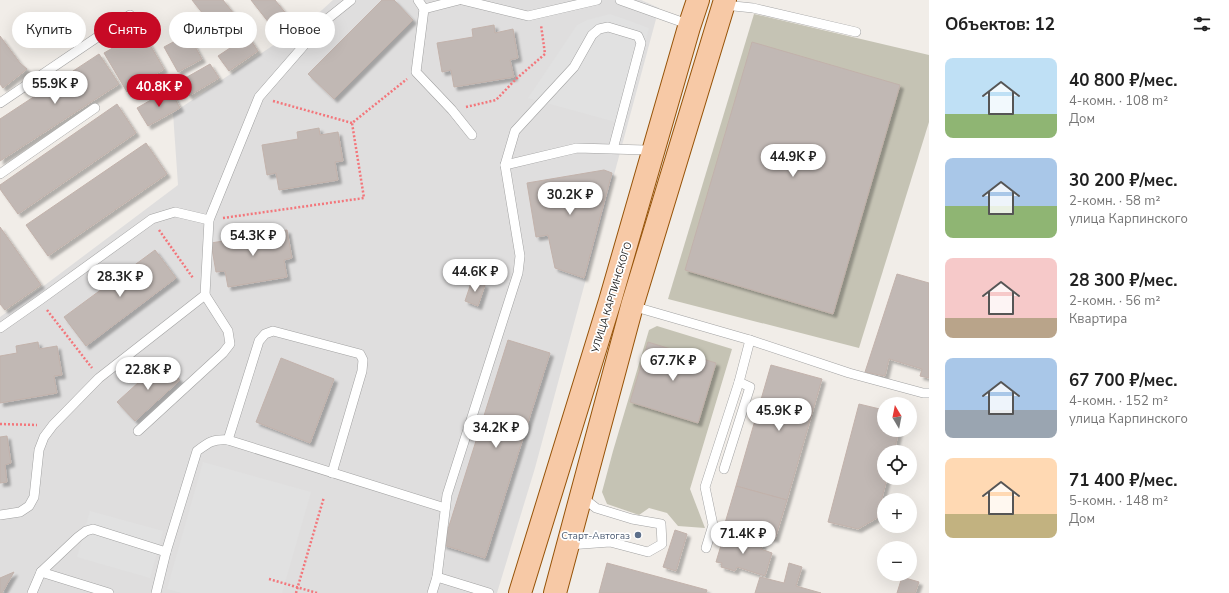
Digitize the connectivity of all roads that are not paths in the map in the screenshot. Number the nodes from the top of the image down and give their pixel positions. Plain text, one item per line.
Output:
1 (351, 0) edge
2 (418, 0) edge
3 (459, 0) edge
4 (462, 0) edge
5 (597, 0) edge
6 (620, 0) edge
7 (698, 0) edge
8 (724, 3) edge
9 (424, 9) junction
10 (689, 27) junction
11 (856, 32) dead end
12 (94, 39) edge
13 (0, 103) edge
14 (96, 108) dead end
15 (472, 135) dead end
16 (613, 149) junction
17 (645, 150) dead end
18 (505, 165) junction
19 (0, 174) edge
20 (209, 220) junction
21 (205, 295) junction
22 (632, 306) junction
23 (0, 328) edge
24 (750, 340) junction
25 (738, 382) junction
26 (929, 393) edge
27 (138, 431) dead end
28 (228, 440) junction
29 (724, 469) dead end
30 (332, 473) junction
31 (581, 496) junction
32 (445, 508) junction
33 (0, 515) edge
34 (568, 545) junction
35 (706, 548) dead end
36 (166, 552) junction
37 (41, 572) junction
38 (437, 577) junction
39 (522, 590) edge
40 (554, 592) edge
41 (32, 593) edge
42 (109, 593) edge
43 (156, 593) edge
44 (432, 593) edge
45 (489, 593) edge

1 - 20 lane
2 - 9 lane
3 - 9 lane
4 - 5 lane
6 - 10 lane
7 - 10 main road, УЛИЦА КАРПИНСКОГО
8 - 11 lane
8 - 22 main road
9 - 15 lane
10 - 39 main road, УЛИЦА КАРПИНСКОГО
12 - 13 lane
14 - 19 lane
16 - 17 lane
16 - 18 lane
16 - 18 lane
18 - 32 lane
20 - 21 lane
20 - 23 lane
21 - 27 lane
21 - 33 lane
22 - 24 lane
22 - 31 main road
24 - 25 lane
24 - 26 lane
25 - 29 lane
25 - 35 lane
28 - 30 lane
28 - 30 lane
28 - 36 lane
30 - 32 lane
31 - 34 main road
31 - 34 lane
32 - 38 lane
34 - 40 main road
36 - 37 lane
36 - 43 lane
37 - 41 lane
37 - 42 lane
38 - 44 lane
38 - 45 lane

